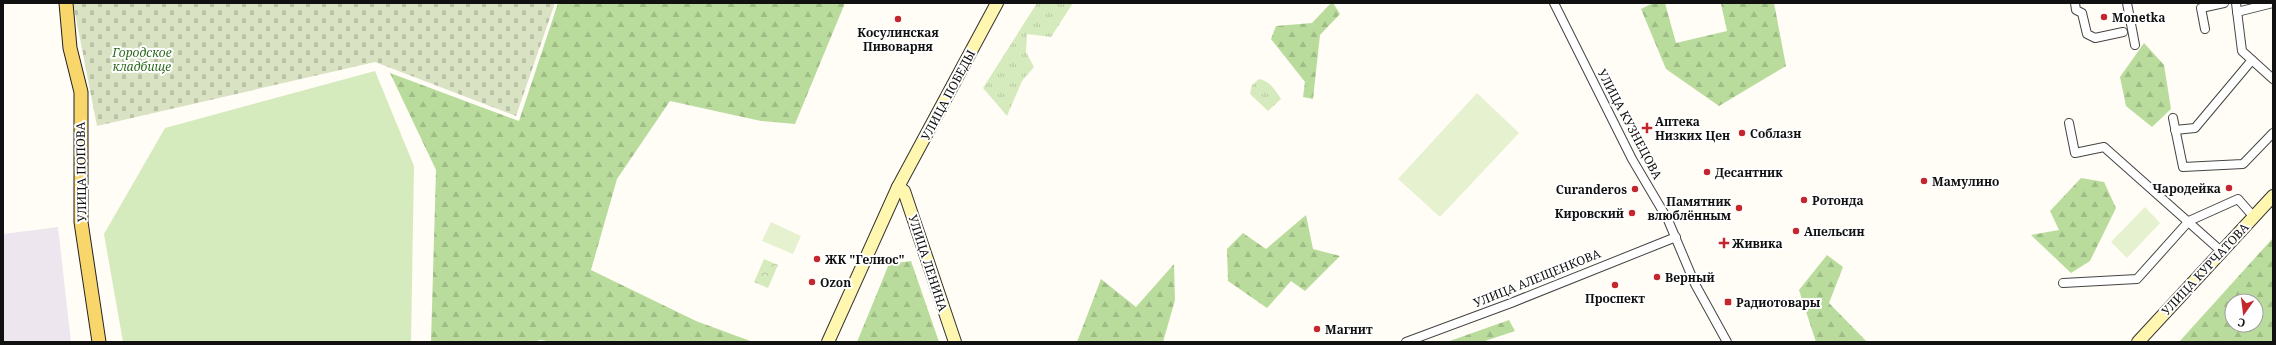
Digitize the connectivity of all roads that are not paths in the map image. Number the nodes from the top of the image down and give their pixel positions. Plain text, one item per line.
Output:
1 (66, 3) edge
2 (997, 3) edge
3 (1554, 3) edge
4 (2071, 3) edge
5 (2074, 3) edge
6 (2127, 3) edge
7 (2224, 3) edge
8 (2273, 3) edge
9 (2236, 7) edge
10 (2074, 18) dead end
11 (2205, 29) dead end
12 (2123, 32) dead end
13 (2135, 45) dead end
14 (2252, 60) junction
15 (2273, 79) edge
16 (2173, 118) dead end
17 (2069, 123) dead end
18 (2175, 130) junction
19 (2273, 133) edge
20 (898, 187) junction
21 (2273, 196) edge
22 (2253, 216) junction
23 (2189, 221) junction
24 (1676, 236) junction
25 (2221, 250) junction
26 (2063, 283) dead end
27 (99, 342) edge
28 (828, 342) edge
29 (955, 342) edge
30 (1406, 342) edge
31 (1727, 342) edge
32 (2138, 342) edge

1 - 27 main road, УЛИЦА ПОПОВА
2 - 20 main road, УЛИЦА ПОБЕДЫ
3 - 24 street, УЛИЦА КУЗНЕЦОВА
4 - 10 street
5 - 12 street
6 - 13 street
7 - 11 street
8 - 9 street
9 - 14 street
14 - 15 street
14 - 18 street
16 - 18 street
17 - 23 street
18 - 19 street
20 - 28 main road, УЛИЦА ПОБЕДЫ
20 - 29 main road, УЛИЦА ЛЕНИНА
21 - 22 main road, УЛИЦА КУРЧАТОВА
22 - 23 street
22 - 25 main road, УЛИЦА КУРЧАТОВА
23 - 25 street
23 - 26 street
24 - 30 street, УЛИЦА АЛЕЩЕНКОВА
24 - 31 street, УЛИЦА КУЗНЕЦОВА
25 - 32 main road, УЛИЦА КУРЧАТОВА

